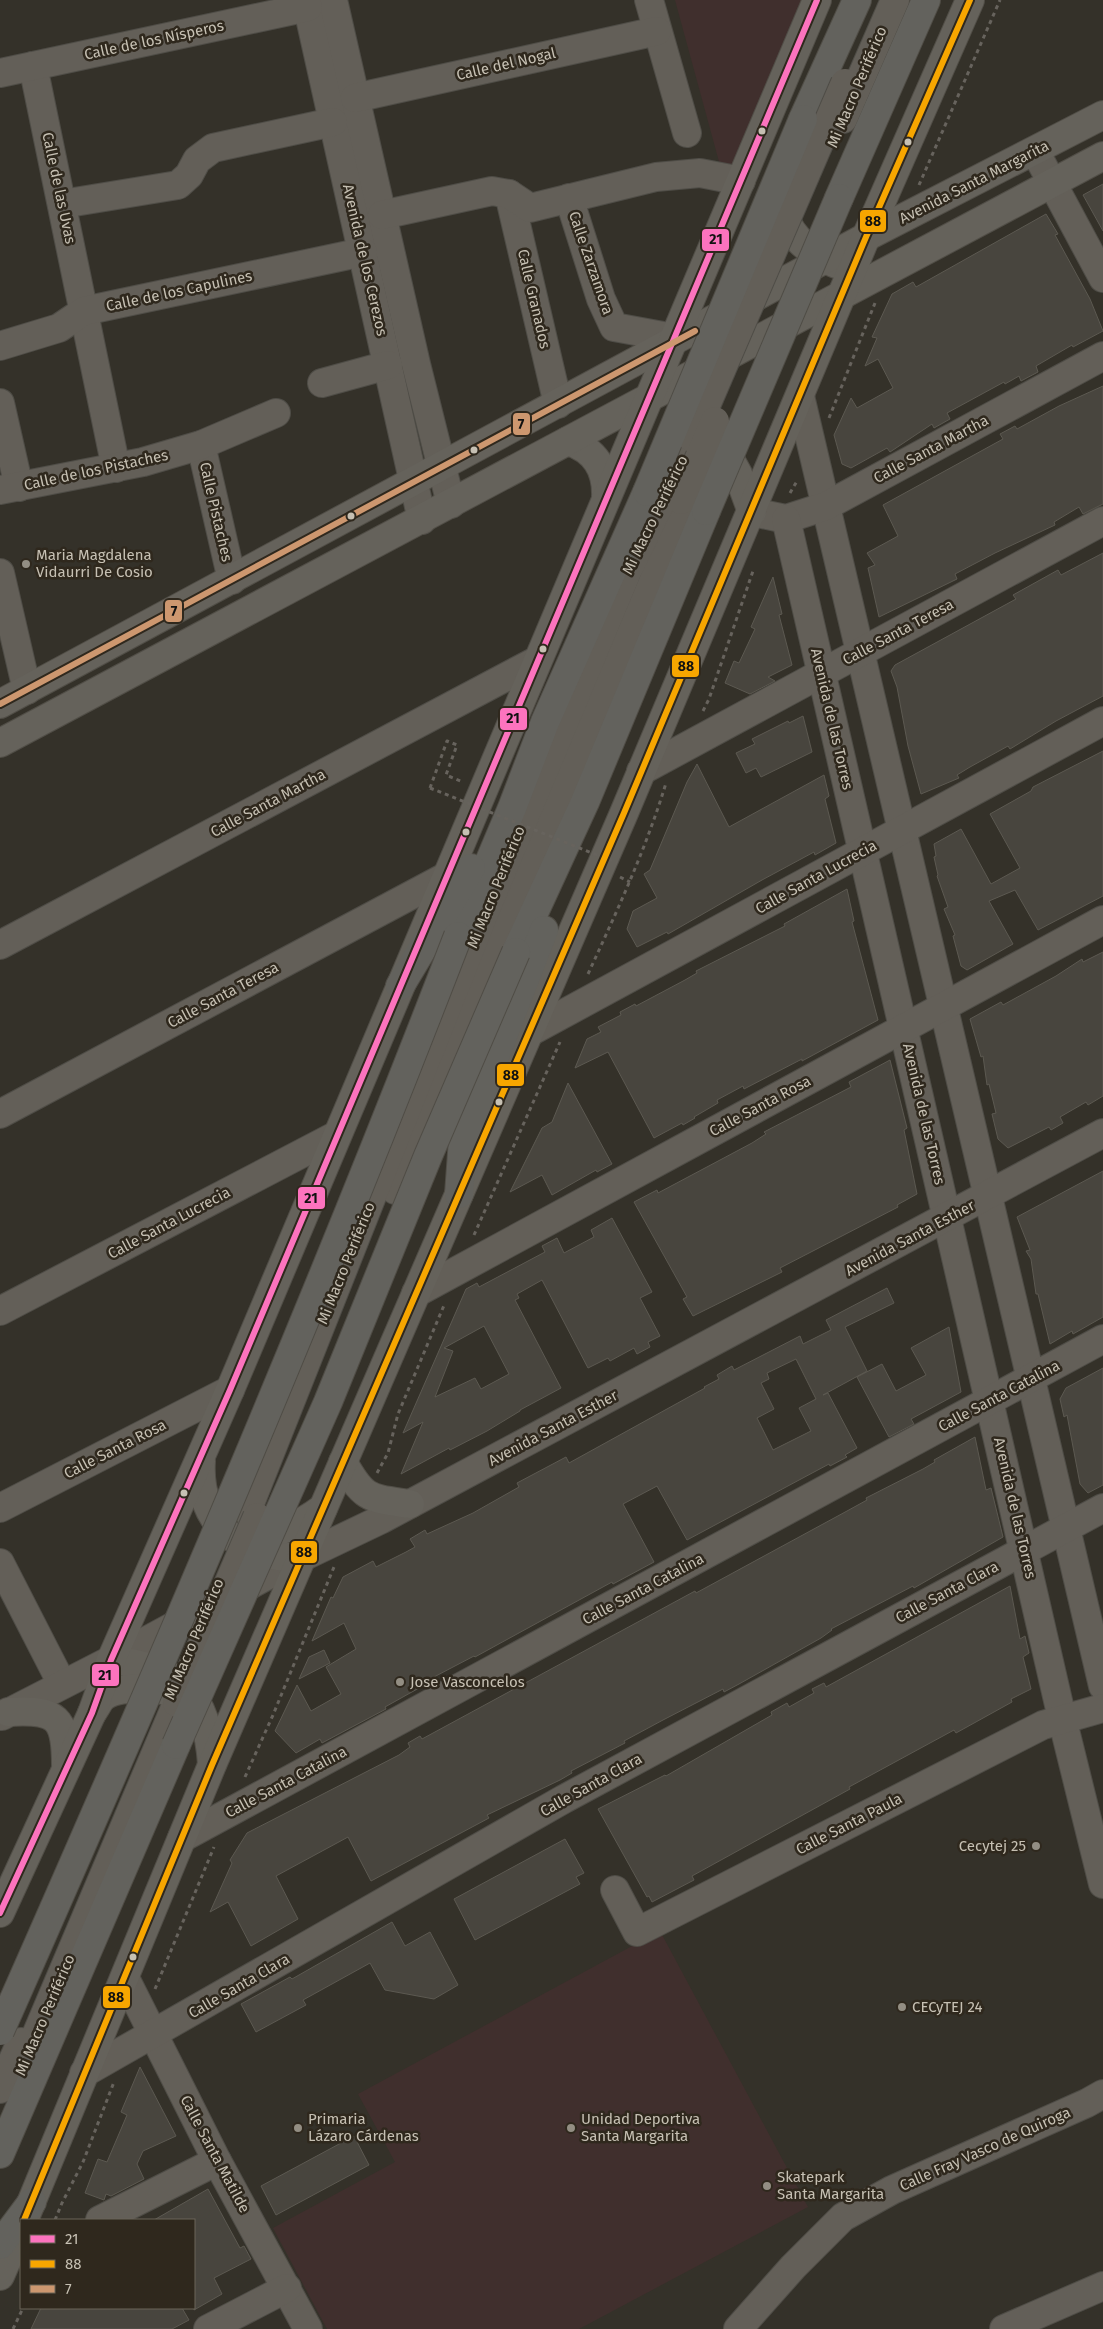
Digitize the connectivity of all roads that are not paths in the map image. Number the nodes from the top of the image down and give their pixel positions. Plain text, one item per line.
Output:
1 (649, 0) edge
2 (817, 0) edge
3 (857, 0) edge
4 (879, 0) edge
5 (895, 0) edge
6 (926, 0) edge
7 (970, 0) edge
8 (316, 2) edge
9 (656, 31) junction
10 (33, 66) junction
11 (0, 74) edge
12 (355, 98) junction
13 (1103, 115) edge
14 (333, 122) junction
15 (762, 129) junction
16 (687, 133) dead end
17 (1035, 151) junction
18 (1103, 156) edge
19 (360, 180) junction
20 (741, 181) junction
21 (1052, 184) junction
22 (509, 194) junction
23 (569, 198) junction
24 (62, 204) junction
25 (779, 207) junction
26 (382, 215) junction
27 (869, 231) junction
28 (363, 252) junction
29 (826, 260) junction
30 (894, 268) junction
31 (854, 270) junction
32 (1103, 278) edge
33 (843, 295) junction
34 (84, 311) junction
35 (673, 341) junction
36 (0, 346) edge
37 (1103, 356) edge
38 (388, 365) junction
39 (613, 375) junction
40 (322, 383) dead end
41 (658, 389) junction
42 (800, 396) junction
43 (0, 403) edge
44 (558, 404) junction
45 (276, 413) dead end
46 (568, 441) junction
47 (721, 442) junction
48 (201, 445) junction
49 (442, 467) junction
50 (116, 468) junction
51 (414, 482) junction
52 (10, 489) edge
53 (606, 497) junction
54 (451, 504) junction
55 (826, 506) junction
56 (752, 512) junction
57 (786, 519) junction
58 (422, 520) junction
59 (1103, 521) edge
60 (0, 573) edge
61 (232, 580) junction
62 (4, 607) edge
63 (860, 652) junction
64 (536, 662) junction
65 (821, 673) junction
66 (27, 690) junction
67 (0, 704) edge
68 (1103, 721) edge
69 (545, 722) junction
70 (0, 743) edge
71 (641, 771) junction
72 (902, 830) junction
73 (568, 840) junction
74 (863, 852) junction
75 (447, 876) junction
76 (1103, 920) edge
77 (0, 945) edge
78 (400, 986) junction
79 (944, 1007) junction
80 (904, 1028) junction
81 (528, 1033) junction
82 (0, 1114) edge
83 (1103, 1133) edge
84 (337, 1135) junction
85 (459, 1194) junction
86 (988, 1196) junction
87 (948, 1218) junction
88 (416, 1292) junction
89 (0, 1311) edge
90 (1103, 1340) edge
91 (1031, 1379) junction
92 (230, 1390) junction
93 (990, 1400) junction
94 (201, 1458) junction
95 (343, 1462) junction
96 (410, 1504) junction
97 (0, 1508) edge
98 (209, 1508) junction
99 (323, 1508) junction
100 (1103, 1508) edge
101 (252, 1514) junction
102 (1066, 1528) junction
103 (1025, 1550) junction
104 (302, 1558) junction
105 (0, 1563) edge
106 (111, 1660) junction
107 (1103, 1682) edge
108 (62, 1684) junction
109 (183, 1704) junction
110 (1103, 1708) edge
111 (92, 1713) junction
112 (4, 1714) edge
113 (1062, 1718) junction
114 (212, 1765) junction
115 (66, 1769) junction
116 (182, 1838) junction
117 (1099, 1848) edge
118 (1103, 1884) edge
119 (616, 1890) dead end
120 (0, 1913) edge
121 (125, 1978) junction
122 (148, 2025) junction
123 (0, 2031) edge
124 (84, 2073) junction
125 (0, 2089) edge
126 (1098, 2106) edge
127 (0, 2120) edge
128 (0, 2154) edge
129 (217, 2161) junction
130 (28, 2211) edge
131 (102, 2219) edge
132 (20, 2229) edge
133 (14, 2243) edge
134 (0, 2276) edge
135 (1103, 2286) edge
136 (287, 2288) junction
137 (208, 2329) edge
138 (308, 2329) edge
139 (738, 2329) edge
140 (1004, 2329) edge

1 - 9 street
2 - 15 main road
3 - 69 highway, bridge
4 - 101 street, Mi Macro Periférico, bridge
5 - 101 street, Mi Macro Periférico, bridge
6 - 73 highway, bridge
7 - 27 main road
8 - 10 street, Calle de los Nísperos
8 - 12 street, Avenida de los Cerezos
8 - 14 street, Avenida de los Cerezos
9 - 12 street, Calle del Nogal
9 - 16 street
10 - 11 street, Calle de los Nísperos
10 - 24 street, Calle de las Uvas
12 - 19 street, Avenida de los Cerezos
13 - 17 main road, Avenida Santa Margarita
14 - 19 street, Avenida de los Cerezos
14 - 24 street
15 - 20 main road
15 - 25 main road
17 - 21 street
17 - 27 main road, Avenida Santa Margarita
18 - 21 main road
19 - 26 street, Avenida de los Cerezos
19 - 28 street, Avenida de los Cerezos
20 - 23 street
20 - 35 main road
21 - 30 main road
21 - 32 street
22 - 23 street
22 - 26 street
22 - 44 street, Calle Granados
23 - 35 street, Calle Zarzamora
24 - 34 street, Calle de las Uvas
25 - 27 main road
25 - 29 main road
26 - 49 street, Avenida de los Cerezos
27 - 29 main road, Avenida Santa Margarita
27 - 31 main road
28 - 34 street, Calle de los Capulines
28 - 38 street, Avenida de los Cerezos
29 - 31 main road
29 - 35 main road, Avenida Santa Margarita
30 - 31 main road
30 - 33 main road
31 - 33 main road
33 - 41 main road
33 - 42 main road
34 - 36 street, Calle de los Capulines
34 - 50 street, Calle de las Uvas
35 - 39 main road, Avenida Santa Margarita
35 - 41 main road
37 - 55 street, Calle Santa Martha
38 - 40 street
38 - 51 street, Avenida de los Cerezos
39 - 41 main road
39 - 44 main road, Avenida Santa Margarita
41 - 46 main road
41 - 47 main road
41 - 53 main road
42 - 55 street
42 - 56 main road
43 - 52 street
44 - 49 main road, Avenida Santa Margarita
45 - 48 street, Calle de los Pistaches
46 - 53 main road
46 - 54 main road
47 - 53 main road
47 - 56 main road
48 - 50 street, Calle de los Pistaches
48 - 61 street, Calle Pistaches
49 - 51 main road, Avenida Santa Margarita
49 - 54 street, Avenida de los Cerezos
50 - 52 street, Calle de los Pistaches
51 - 58 street, Avenida de los Cerezos
51 - 61 main road, Avenida Santa Margarita
53 - 64 main road
54 - 58 main road
55 - 57 street, Calle Santa Martha
55 - 63 street
56 - 57 street, Calle Santa Martha
56 - 71 main road
57 - 65 street, Avenida de las Torres
58 - 70 main road
59 - 63 street, Calle Santa Teresa
60 - 62 street
61 - 66 main road, Avenida Santa Margarita
62 - 66 street
63 - 65 street, Calle Santa Teresa
63 - 72 street
64 - 75 main road
64 - 77 street, Calle Santa Martha
65 - 71 street, Calle Santa Teresa
65 - 74 street, Avenida de las Torres
66 - 67 main road, Avenida Santa Margarita
68 - 72 street, Calle Santa Lucrecia
69 - 78 highway
69 - 123 highway, bridge
71 - 81 main road
72 - 74 street, Calle Santa Lucrecia
72 - 79 street
73 - 85 highway
73 - 128 highway, bridge
74 - 80 street, Avenida de las Torres
74 - 81 street, Calle Santa Lucrecia
75 - 78 main road
75 - 82 street, Calle Santa Teresa
76 - 79 street, Calle Santa Rosa
78 - 84 main road
79 - 80 street, Calle Santa Rosa
79 - 86 street
80 - 87 street, Avenida de las Torres
80 - 88 street, Calle Santa Rosa
81 - 85 main road
83 - 86 street, Avenida Santa Esther
84 - 89 street, Calle Santa Lucrecia
84 - 92 main road
85 - 88 main road
86 - 87 street, Avenida Santa Esther
86 - 91 street
87 - 93 street, Avenida de las Torres
87 - 96 street, Avenida Santa Esther
88 - 95 main road
90 - 91 street, Calle Santa Catalina
91 - 93 street, Calle Santa Catalina
91 - 102 street
92 - 94 main road
92 - 97 street, Calle Santa Rosa
93 - 103 street, Avenida de las Torres
93 - 116 street, Calle Santa Catalina
94 - 98 main road
94 - 106 main road
95 - 96 main road
95 - 99 main road
96 - 104 street, Avenida Santa Esther
98 - 99 main road
98 - 104 main road
99 - 104 main road
100 - 102 street, Calle Santa Clara
101 - 109 street, Mi Macro Periférico
102 - 103 street, Calle Santa Clara
102 - 107 street
103 - 113 street, Avenida de las Torres
103 - 122 street, Calle Santa Clara
104 - 106 street, Avenida Santa Esther
104 - 114 main road
105 - 108 street
106 - 108 street, Avenida Santa Esther
106 - 109 main road
106 - 111 main road
108 - 112 street, Avenida Santa Esther
109 - 111 main road
109 - 114 main road
109 - 125 street, Mi Macro Periférico
109 - 127 street, Mi Macro Periférico
110 - 113 street, Calle Santa Paula
111 - 115 main road
112 - 115 main road
113 - 117 street, Avenida de las Torres
113 - 119 street, Calle Santa Paula
114 - 116 main road
115 - 120 main road
116 - 121 main road
117 - 118 street, Avenida de las Torres
121 - 122 street, Calle Santa Matilde
121 - 124 main road
122 - 124 street, Calle Santa Clara
122 - 129 street, Calle Santa Matilde
124 - 130 main road
126 - 139 street, Calle Fray Vasco de Quiroga
129 - 131 street
129 - 136 street, Calle Santa Matilde
132 - 133 highway
133 - 134 main road
135 - 140 street
136 - 137 street
136 - 138 street, Calle Santa Matilde

